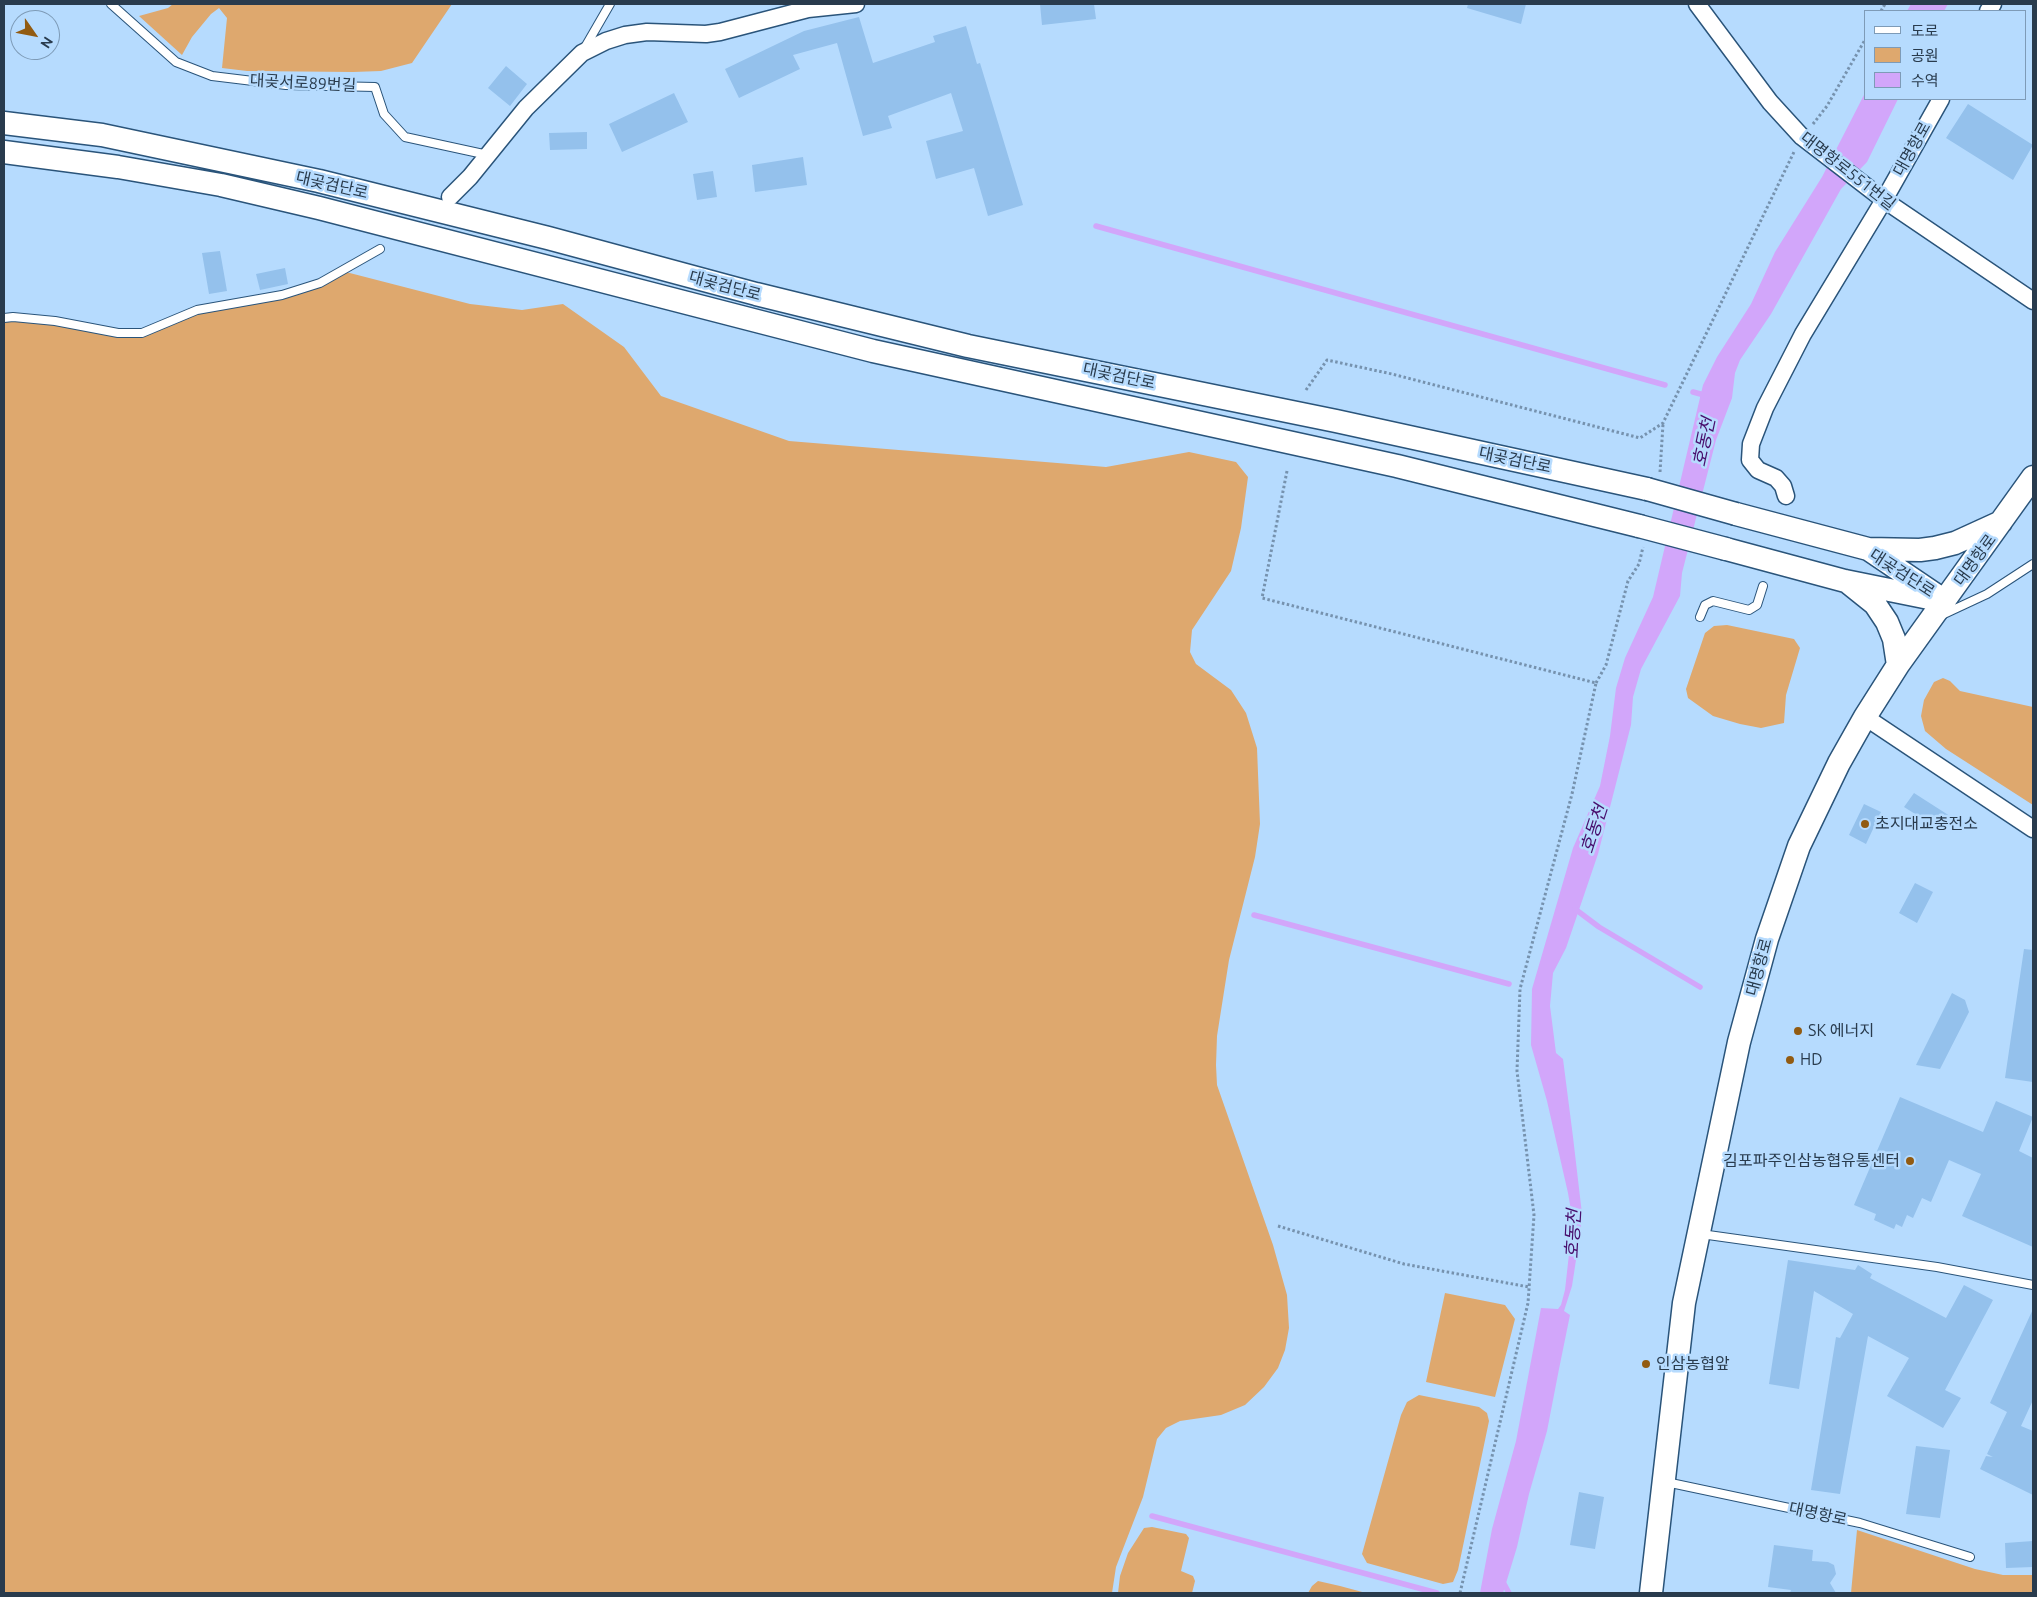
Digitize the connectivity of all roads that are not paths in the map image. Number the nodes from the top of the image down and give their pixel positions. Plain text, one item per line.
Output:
1 (111, 4) edge
2 (610, 4) edge
3 (856, 4) edge
4 (1697, 4) edge
5 (582, 53) junction
6 (1940, 100) edge
7 (4, 123) edge
8 (4, 152) edge
9 (488, 155) junction
10 (450, 197) dead end
11 (1880, 198) junction
12 (380, 248) dead end
13 (2033, 301) edge
14 (4, 318) edge
15 (2033, 477) edge
16 (1786, 496) dead end
17 (2003, 521) junction
18 (1868, 549) junction
19 (2033, 564) edge
20 (1845, 581) junction
21 (1763, 586) dead end
22 (1945, 601) junction
23 (1700, 617) dead end
24 (1932, 620) junction
25 (1898, 665) junction
26 (1865, 717) junction
27 (2033, 829) edge
28 (1699, 1234) junction
29 (2033, 1285) edge
30 (1664, 1482) junction
31 (1970, 1557) dead end
32 (1651, 1593) edge

1 - 9 lane, 대곶서로89번길
2 - 5 lane
3 - 5 street
4 - 11 street, 대명항로551번길
5 - 9 street
6 - 11 street, 대명항로
7 - 18 main road, 대곶검단로, bridge
8 - 20 main road, 대곶검단로, bridge
9 - 10 street
11 - 13 street, 대명항로551번길
11 - 16 street, 대명항로
12 - 14 lane
15 - 17 main road, 대명항로
17 - 18 main road
17 - 22 main road, 대명항로
18 - 22 main road, 대곶검단로
19 - 24 lane
20 - 22 main road, 대곶검단로
20 - 25 main road
21 - 23 lane
22 - 24 main road, 대명항로
24 - 25 main road, 대명항로
25 - 26 main road, 대명항로
26 - 27 street
26 - 28 main road, 대명항로
28 - 29 lane
28 - 30 main road, 대명항로
30 - 31 lane, 대명항로
30 - 32 main road, 대명항로

